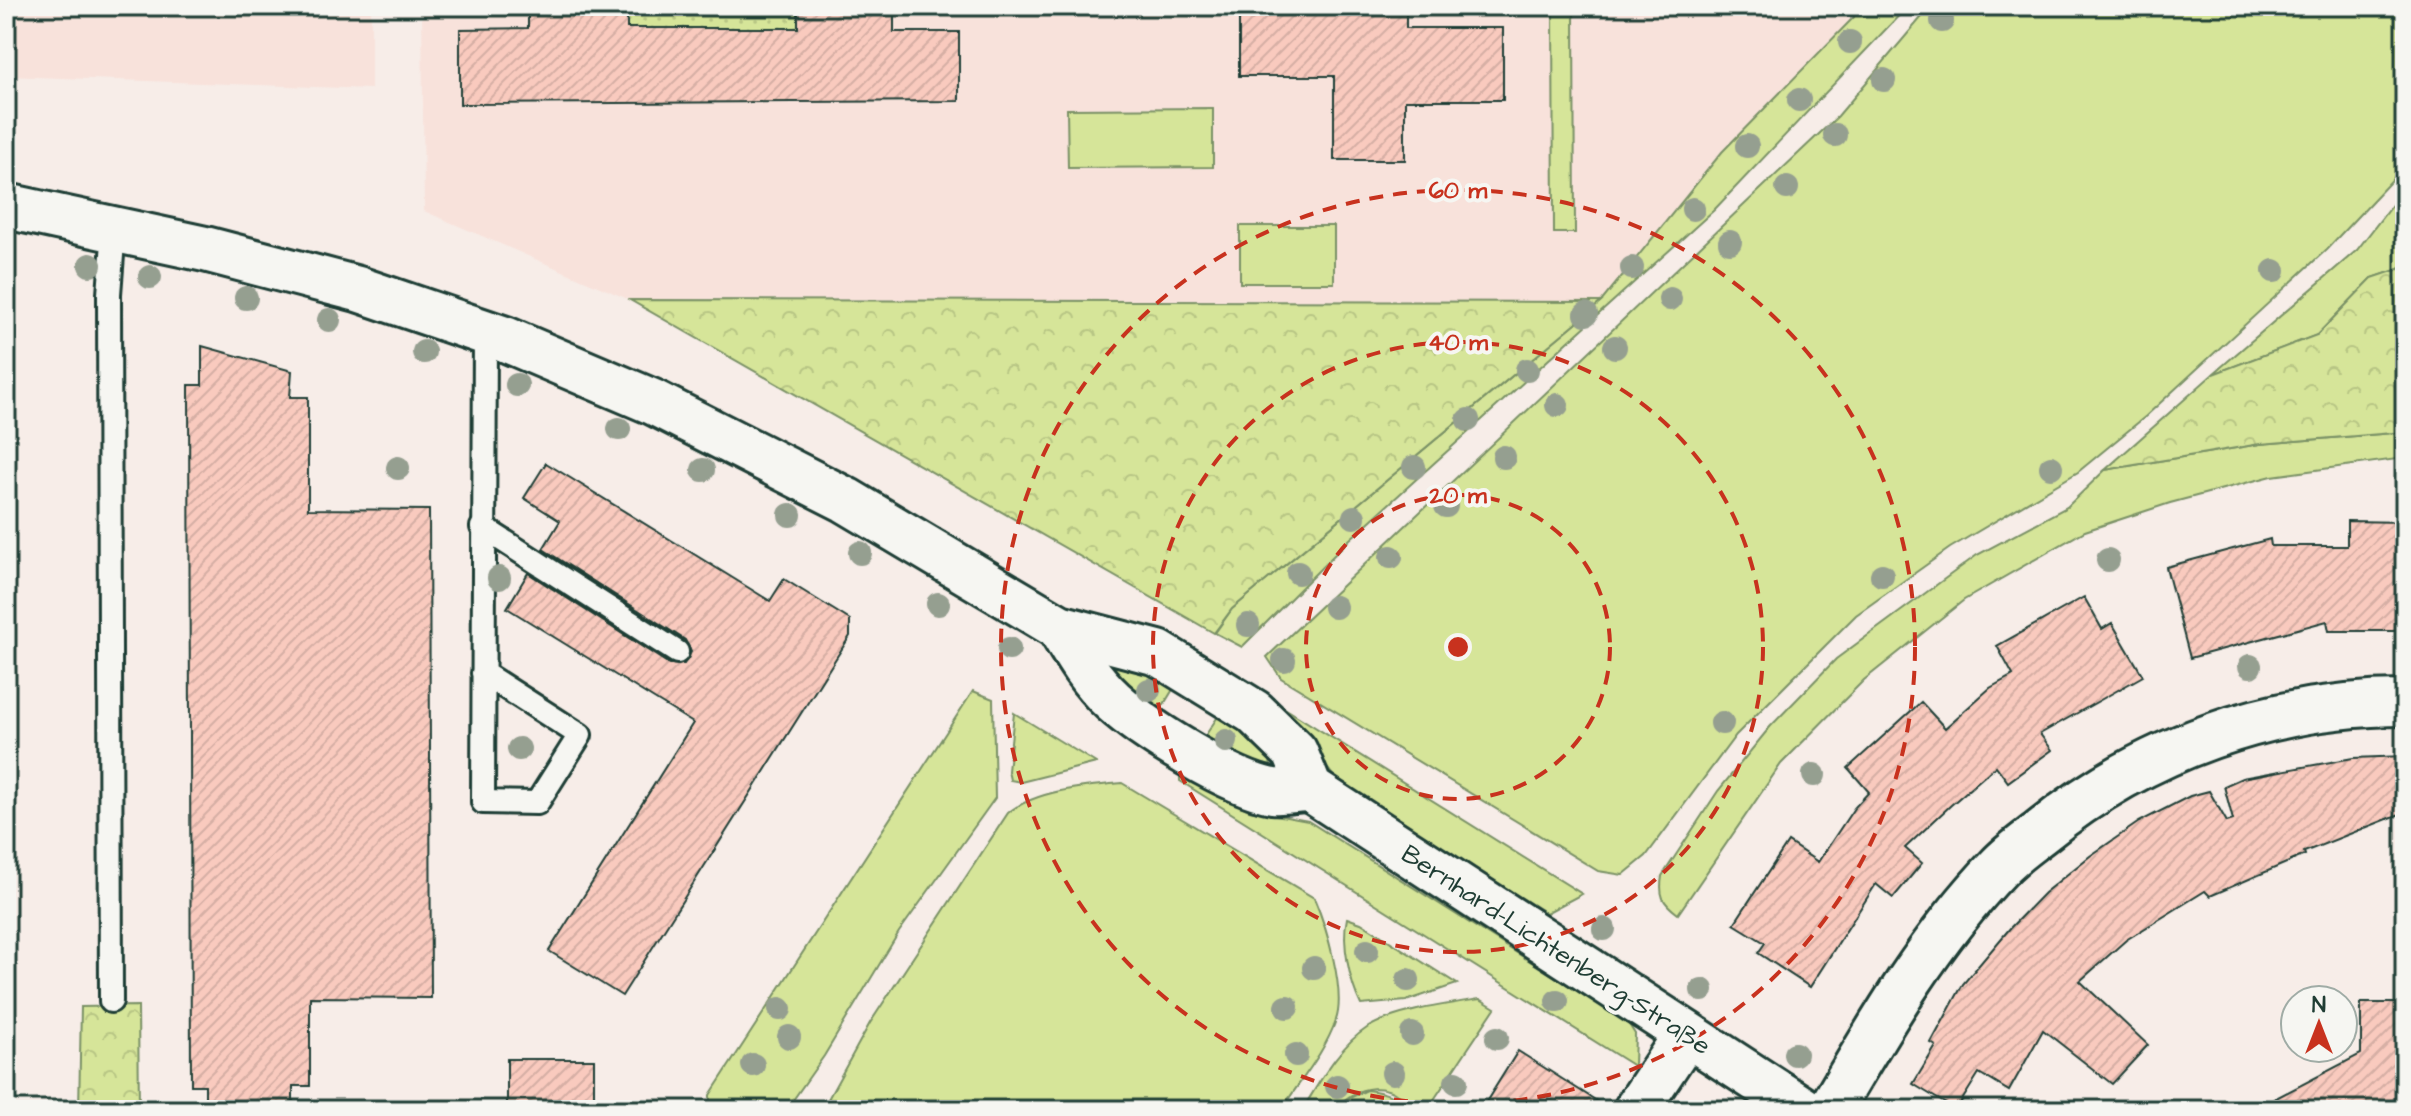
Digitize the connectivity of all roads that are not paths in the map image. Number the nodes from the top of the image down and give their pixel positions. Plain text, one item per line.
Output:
1 (6, 206) edge
2 (114, 229) junction
3 (485, 332) junction
4 (482, 527) junction
5 (1059, 627) junction
6 (677, 652) dead end
7 (483, 673) junction
8 (2405, 703) edge
9 (1310, 789) junction
10 (111, 1001) dead end
11 (1686, 1035) junction
12 (1636, 1110) edge
13 (1804, 1110) edge
14 (1830, 1110) edge

1 - 2 street
2 - 3 street
2 - 10 lane
3 - 4 lane
3 - 5 street
4 - 6 lane
4 - 7 lane
5 - 9 street
5 - 9 street
7 - 7 lane
8 - 14 street
9 - 11 street, Bernhard-Lichtenberg-Straße
11 - 12 street
11 - 13 street, Bernhard-Lichtenberg-Straße

